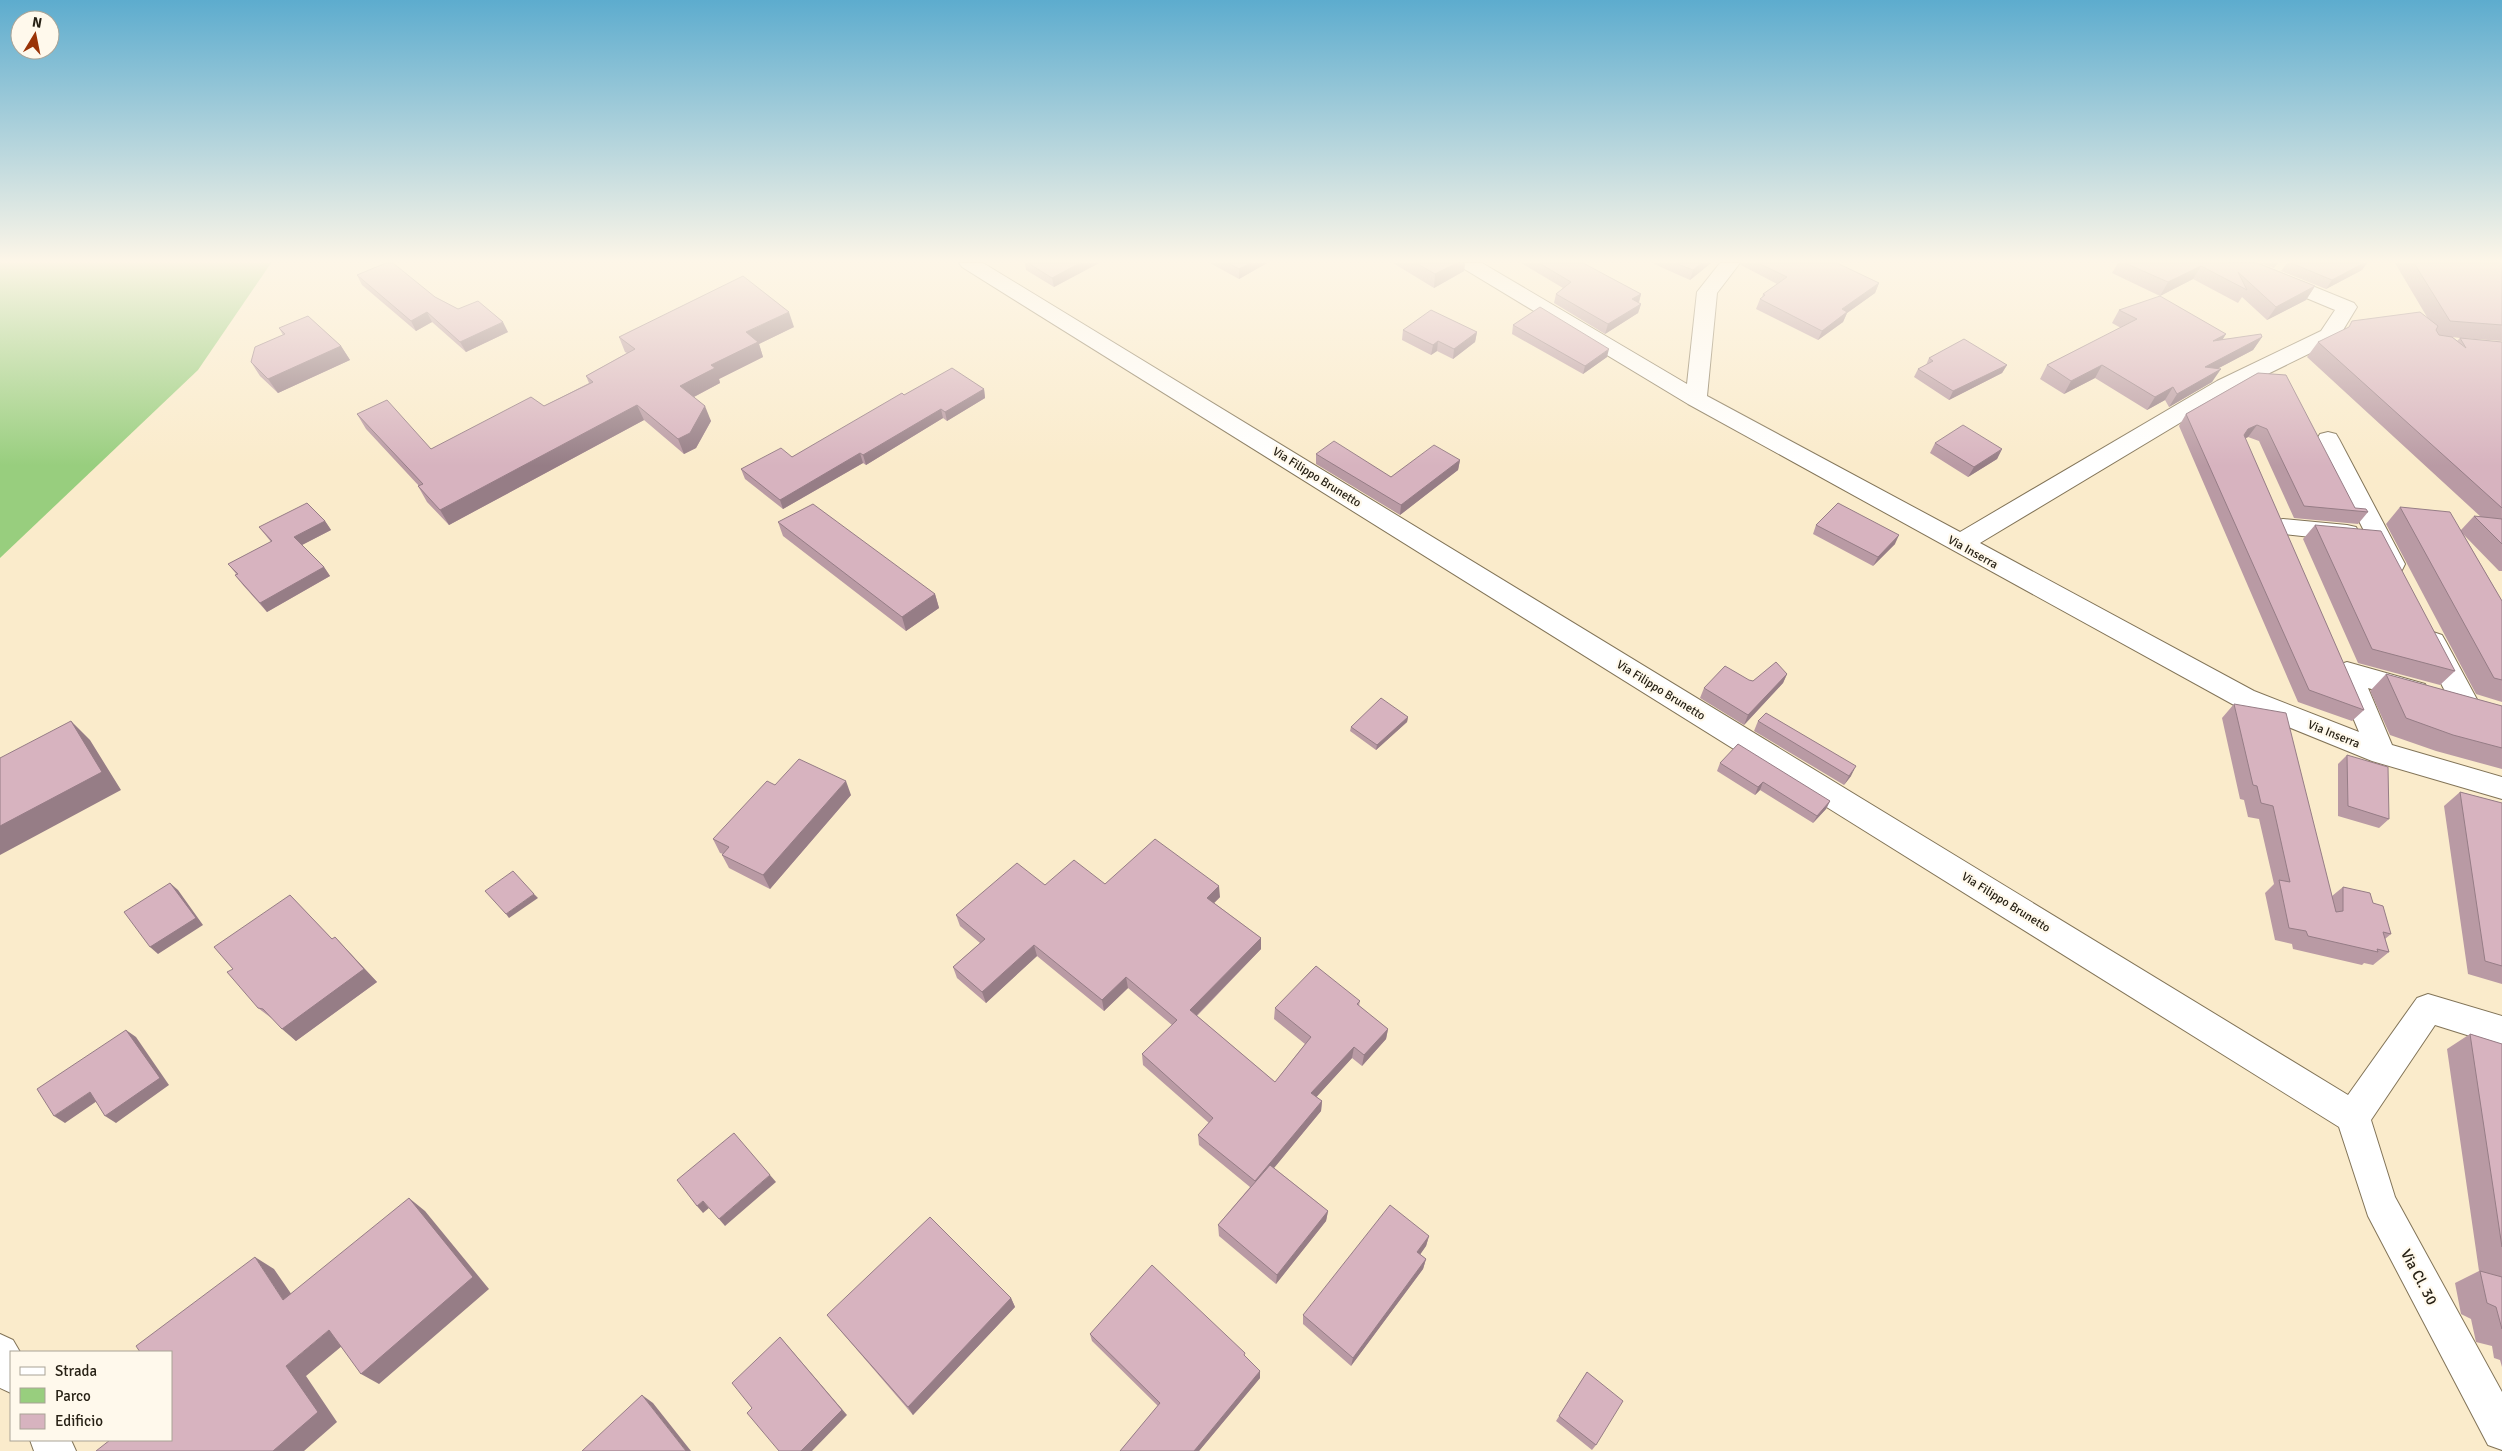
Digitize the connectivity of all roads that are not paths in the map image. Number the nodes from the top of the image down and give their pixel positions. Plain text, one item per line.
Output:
1 (1079, 331) edge
2 (1582, 331) edge
3 (1703, 331) edge
4 (2332, 331) edge
5 (1696, 398) junction
6 (2328, 439) dead end
7 (2378, 536) junction
8 (1959, 544) junction
9 (2295, 554) edge
10 (2404, 586) edge
11 (2422, 620) edge
12 (2466, 705) junction
13 (2493, 712) edge
14 (2382, 753) junction
15 (2502, 788) edge
16 (2502, 1031) edge
17 (2353, 1116) junction
18 (0, 1353) edge
19 (10, 1372) edge
20 (2502, 1431) edge

1 - 17 street, Via Filippo Brunetto
2 - 5 street, Via Inserra
3 - 5 street
4 - 8 street
5 - 8 street, Via Inserra
6 - 7 street
7 - 9 street
7 - 10 street
8 - 14 street, Via Inserra
11 - 12 street
12 - 13 street
12 - 14 street
14 - 15 street, Via Inserra
16 - 17 street
17 - 20 street, Via Cl. 30
18 - 19 street

